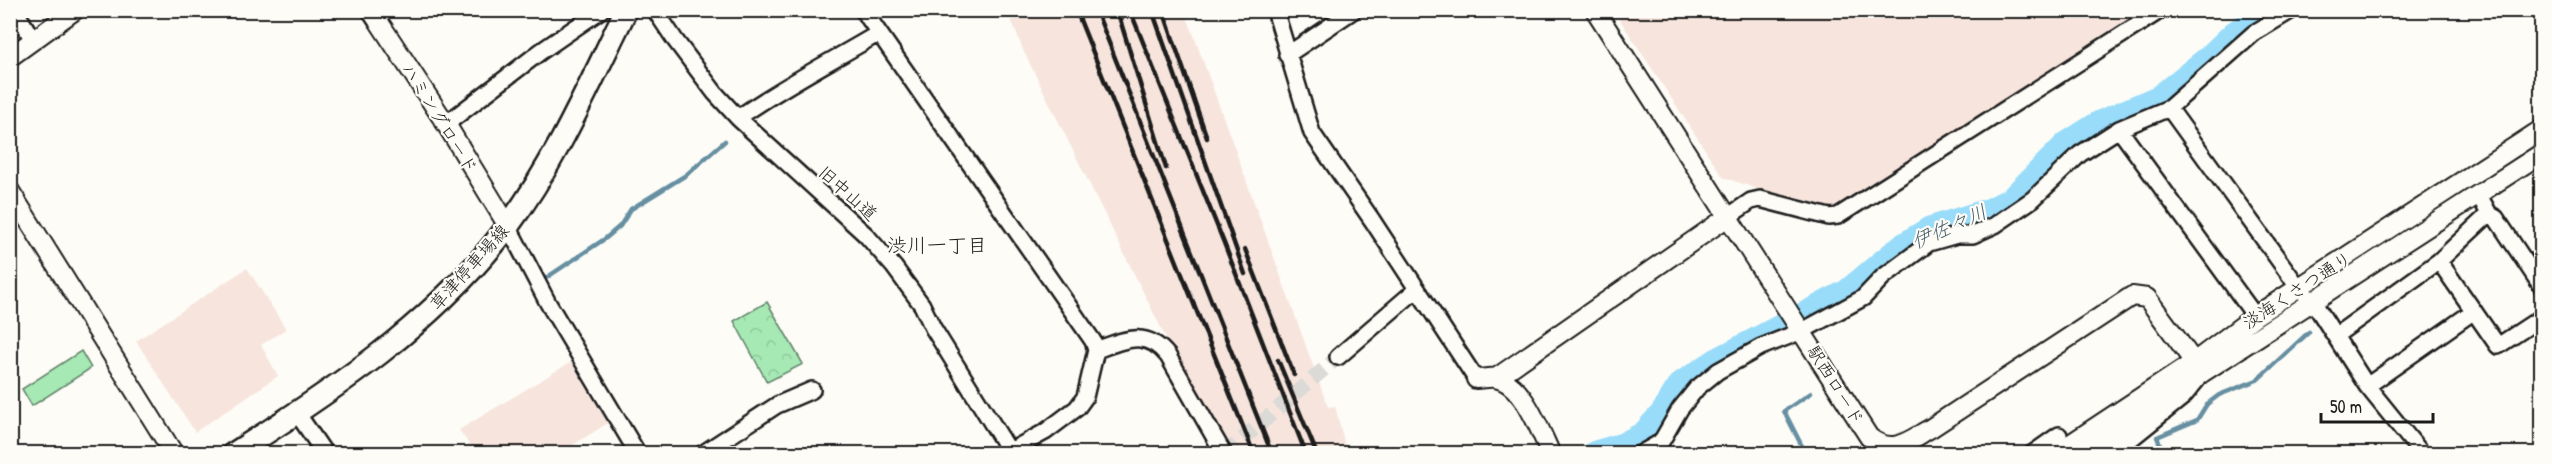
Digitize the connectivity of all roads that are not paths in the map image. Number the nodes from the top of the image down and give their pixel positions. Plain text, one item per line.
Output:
1 (15, 10) edge
2 (75, 10) edge
3 (371, 10) edge
4 (602, 10) edge
5 (627, 10) edge
6 (656, 10) edge
7 (863, 10) edge
8 (1275, 10) edge
9 (1354, 10) edge
10 (1595, 10) edge
11 (2161, 10) edge
12 (2292, 10) edge
13 (879, 33) junction
14 (33, 40) junction
15 (1287, 55) junction
16 (10, 57) edge
17 (2169, 108) junction
18 (738, 118) junction
19 (446, 124) junction
20 (2119, 129) junction
21 (2541, 129) edge
22 (2541, 153) edge
23 (10, 191) edge
24 (2480, 195) junction
25 (2489, 214) junction
26 (1729, 216) junction
27 (508, 226) junction
28 (2439, 261) junction
29 (2541, 287) edge
30 (2299, 288) junction
31 (1418, 289) junction
32 (2314, 303) junction
33 (2474, 311) junction
34 (2255, 316) junction
35 (2541, 316) edge
36 (1801, 329) junction
37 (2335, 336) junction
38 (1096, 350) junction
39 (1338, 357) tunnel mouth
40 (2198, 368) junction
41 (1496, 378) junction
42 (1476, 379) joint
43 (2367, 386) junction
44 (812, 390) dead end
45 (297, 412) junction
46 (2057, 444) edge
47 (1888, 450) edge
48 (1011, 452) edge
49 (174, 453) edge
50 (233, 453) edge
51 (325, 453) edge
52 (638, 453) edge
53 (702, 453) edge
54 (1224, 453) edge
55 (1551, 453) edge
56 (1640, 453) edge
57 (2032, 453) edge
58 (2084, 453) edge
59 (2112, 453) edge
60 (2422, 453) edge

1 - 14 street
2 - 14 street
3 - 19 street, ハミングロード
4 - 19 street
5 - 27 main road, 草津停車場線
6 - 18 street, 旧中山道
7 - 13 street
8 - 15 street
9 - 15 street
10 - 26 street, 駅西ロード
11 - 26 street
12 - 17 street
13 - 18 street
13 - 38 street
14 - 16 street
15 - 31 street
17 - 20 street
17 - 30 street
18 - 48 street, 旧中山道
19 - 27 street, ハミングロード
20 - 34 street
20 - 36 street
21 - 30 street, 淡海くさつ通り
22 - 24 street, 淡海くさつ通り
23 - 49 street
24 - 25 street
24 - 32 street, 淡海くさつ通り
25 - 28 street
25 - 29 street
26 - 36 street, 駅西ロード
26 - 41 street
27 - 45 main road, 草津停車場線
27 - 52 street
28 - 33 street
28 - 37 street
30 - 32 street
30 - 34 street, 淡海くさつ通り
31 - 39 street
31 - 42 street
32 - 37 street
32 - 40 street, 淡海くさつ通り
33 - 35 street
33 - 43 street
34 - 40 street, 淡海くさつ通り
36 - 47 street, 駅西ロード
36 - 56 street
37 - 43 street
38 - 48 street
38 - 54 street
40 - 46 street, 淡海くさつ通り
40 - 47 street, 駅西ロード
40 - 58 street, 淡海くさつ通り
40 - 59 street
41 - 42 street
41 - 55 street
43 - 60 street
44 - 53 street
45 - 50 main road, 草津停車場線
45 - 51 street
46 - 57 street

